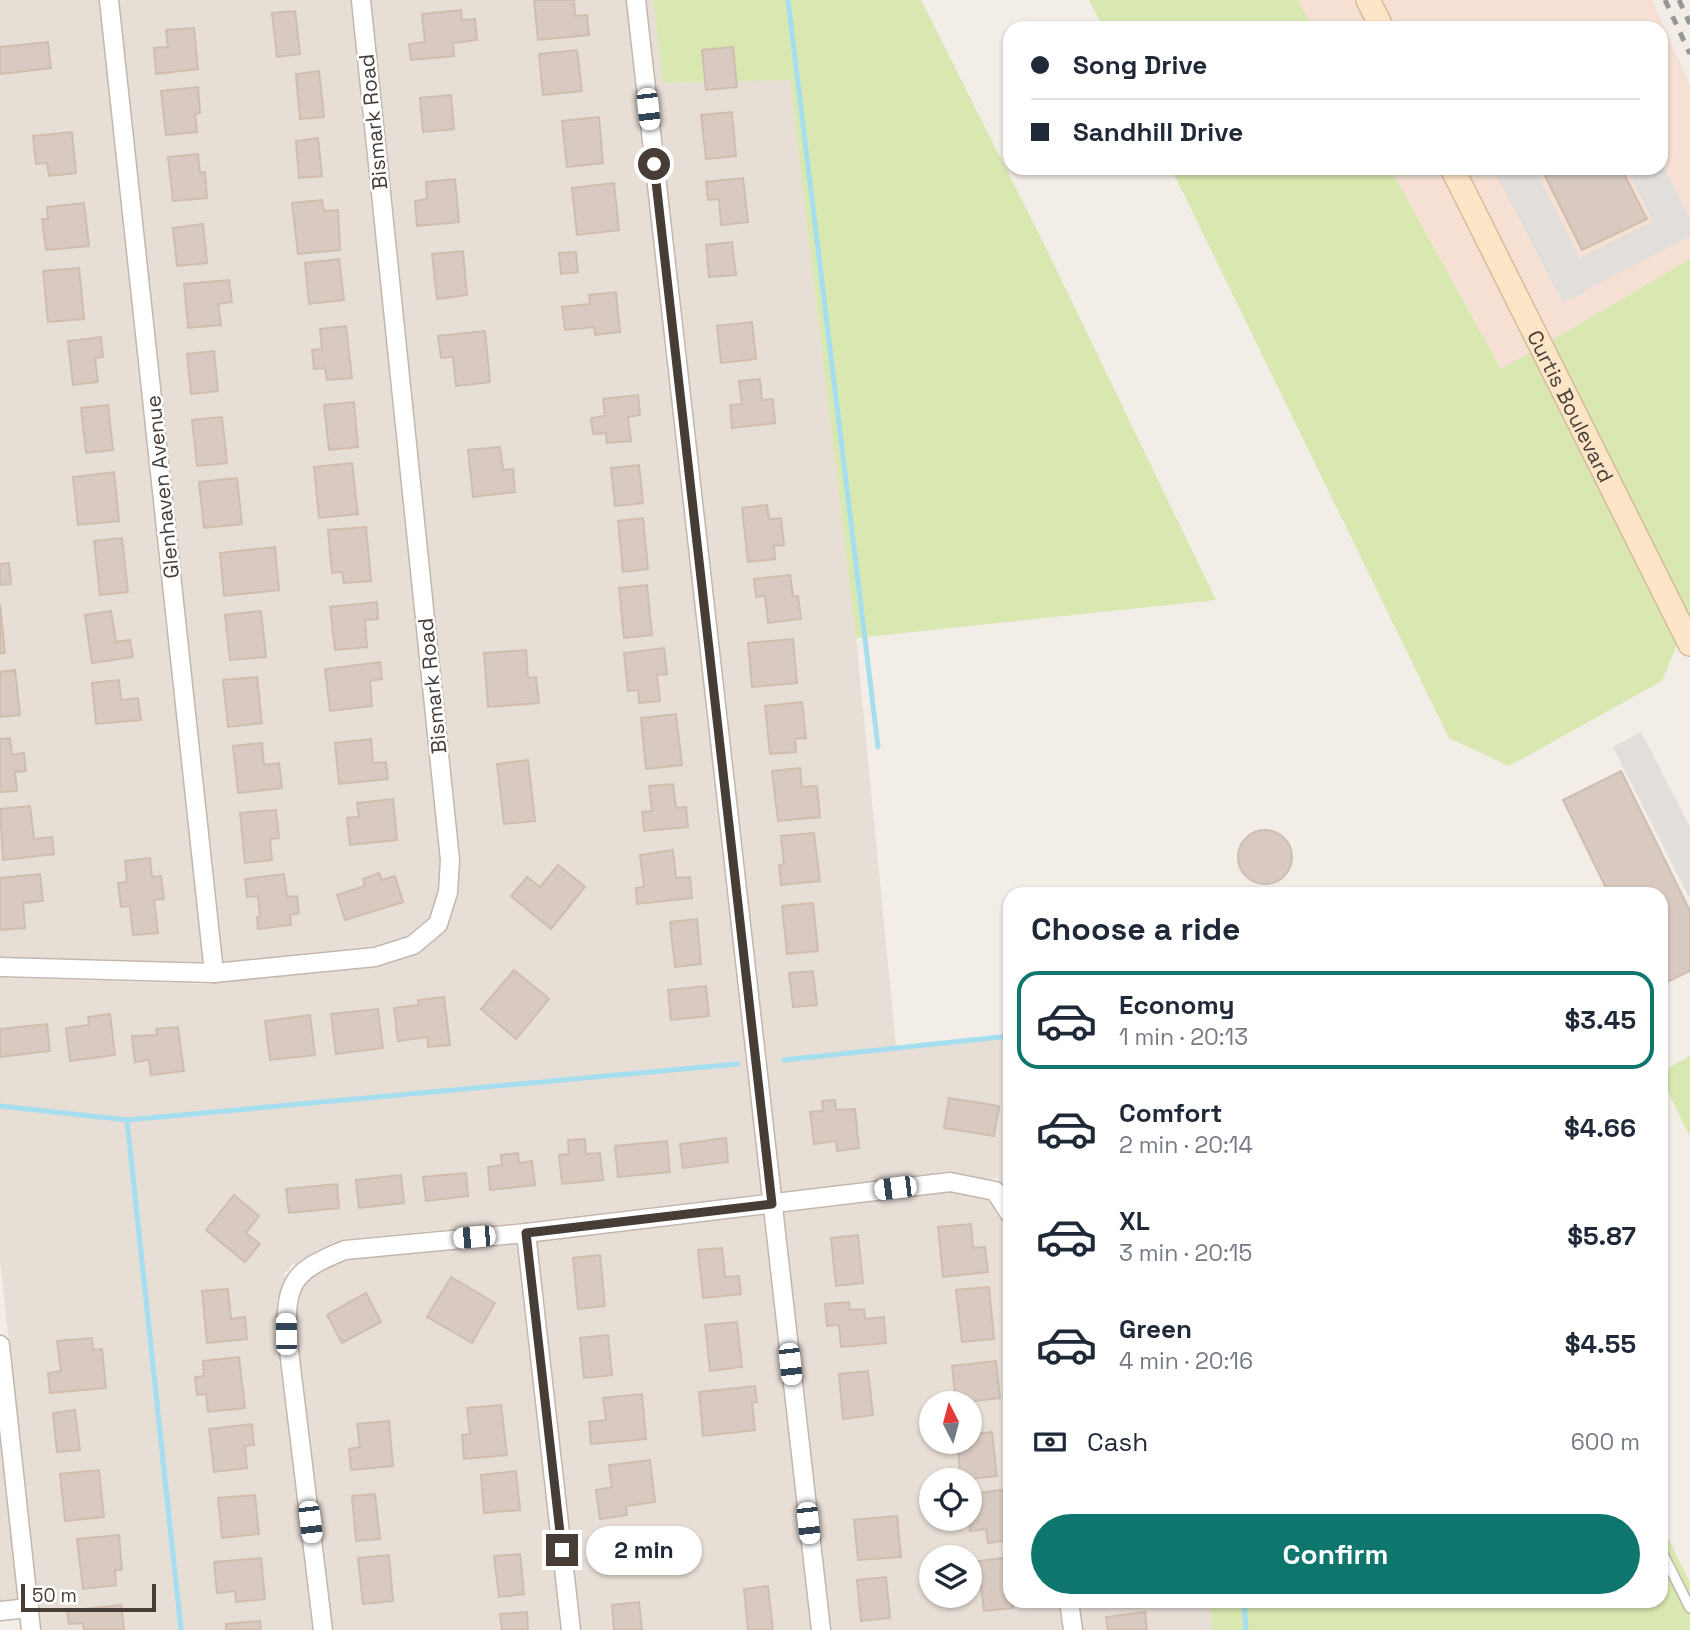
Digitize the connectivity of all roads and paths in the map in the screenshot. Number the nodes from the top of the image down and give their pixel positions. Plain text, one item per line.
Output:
1 (109, 0) edge
2 (360, 0) edge
3 (636, 0) edge
4 (1368, 0) edge
5 (1378, 21) edge
6 (1456, 175) edge
7 (1690, 644) edge
8 (0, 967) edge
9 (214, 973) junction
10 (1003, 1203) edge
11 (772, 1204) junction
12 (526, 1233) junction
13 (0, 1345) edge
14 (1668, 1564) edge
15 (29, 1608) junction
16 (1070, 1608) edge
17 (1690, 1608) edge
18 (0, 1611) edge
19 (31, 1630) edge
20 (323, 1630) edge
21 (571, 1630) edge
22 (821, 1630) edge
23 (1073, 1630) edge

1 - 9 street, Glenhaven Avenue
2 - 9 street, Bismark Road
3 - 11 street
4 - 5 street
6 - 7 street, Curtis Boulevard
8 - 9 street, Bismark Road
10 - 11 street
11 - 12 street
11 - 22 street
12 - 20 street
12 - 21 street
13 - 15 street
14 - 17 lane
15 - 18 street
15 - 19 street
16 - 23 street

